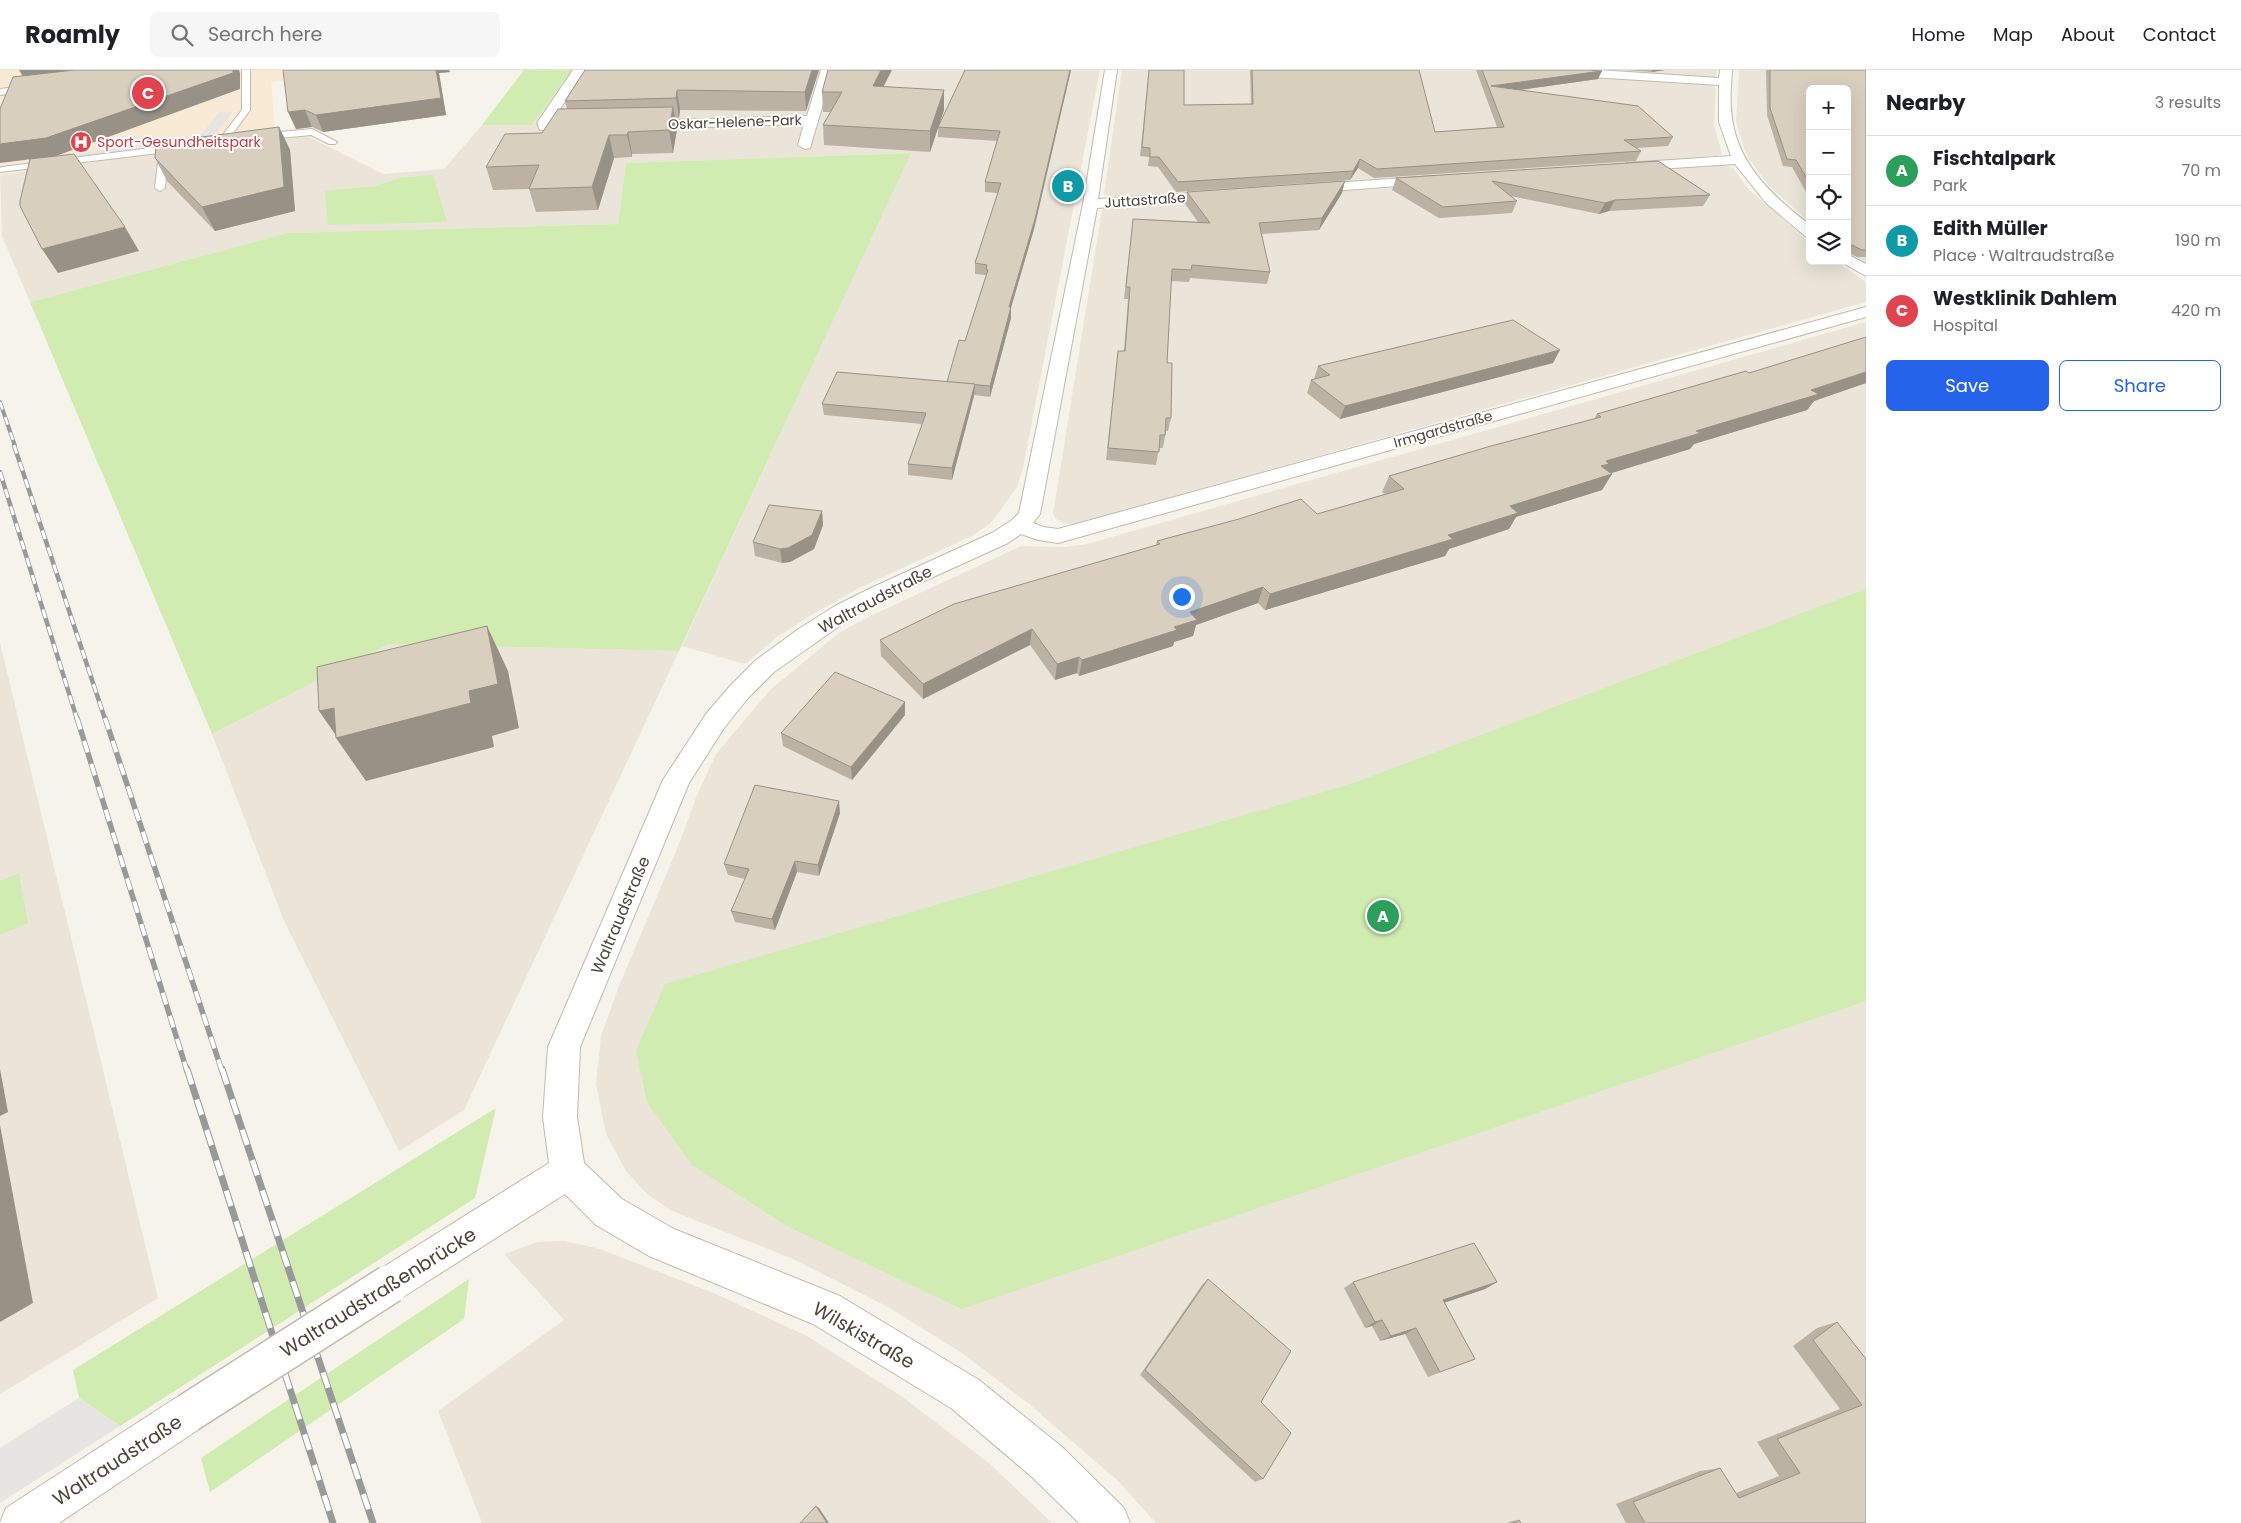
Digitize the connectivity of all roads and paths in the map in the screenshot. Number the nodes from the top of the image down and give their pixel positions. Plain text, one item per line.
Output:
1 (246, 70) edge
2 (579, 70) edge
3 (827, 70) edge
4 (1111, 70) edge
5 (1544, 70) edge
6 (1726, 76) edge
7 (46, 86) edge
8 (0, 92) edge
9 (813, 120) junction
10 (630, 125) edge
11 (601, 126) edge
12 (252, 138) edge
13 (223, 141) edge
14 (332, 142) edge
15 (194, 145) edge
16 (805, 145) dead end
17 (164, 149) junction
18 (1739, 160) junction
19 (1613, 168) edge
20 (2, 170) edge
21 (1444, 180) edge
22 (160, 188) edge
23 (1296, 190) edge
24 (1237, 194) edge
25 (1090, 204) junction
26 (1806, 230) edge
27 (1851, 262) edge
28 (1866, 271) edge
29 (1866, 312) edge
30 (1020, 525) junction
31 (568, 1172) junction
32 (188, 1413) joint
33 (21, 1523) edge
34 (1109, 1523) edge

1 - 13 lane
2 - 11 street
3 - 9 street, Oskar-Helene-Park
4 - 25 street, Waltraudstraße
5 - 6 street
6 - 18 street
7 - 8 lane
9 - 10 street, Oskar-Helene-Park
9 - 16 street, Oskar-Helene-Park
12 - 14 lane
15 - 17 lane
17 - 20 lane
17 - 22 lane
18 - 19 street
18 - 26 street
21 - 23 street
24 - 25 street, Juttastraße
25 - 30 street, Waltraudstraße
27 - 28 street
29 - 30 street, Irmgardstraße
30 - 31 street, Waltraudstraße
31 - 32 street, Waltraudstraßenbrücke, bridge
31 - 34 street, Wilskistraße
32 - 33 street, Waltraudstraße

